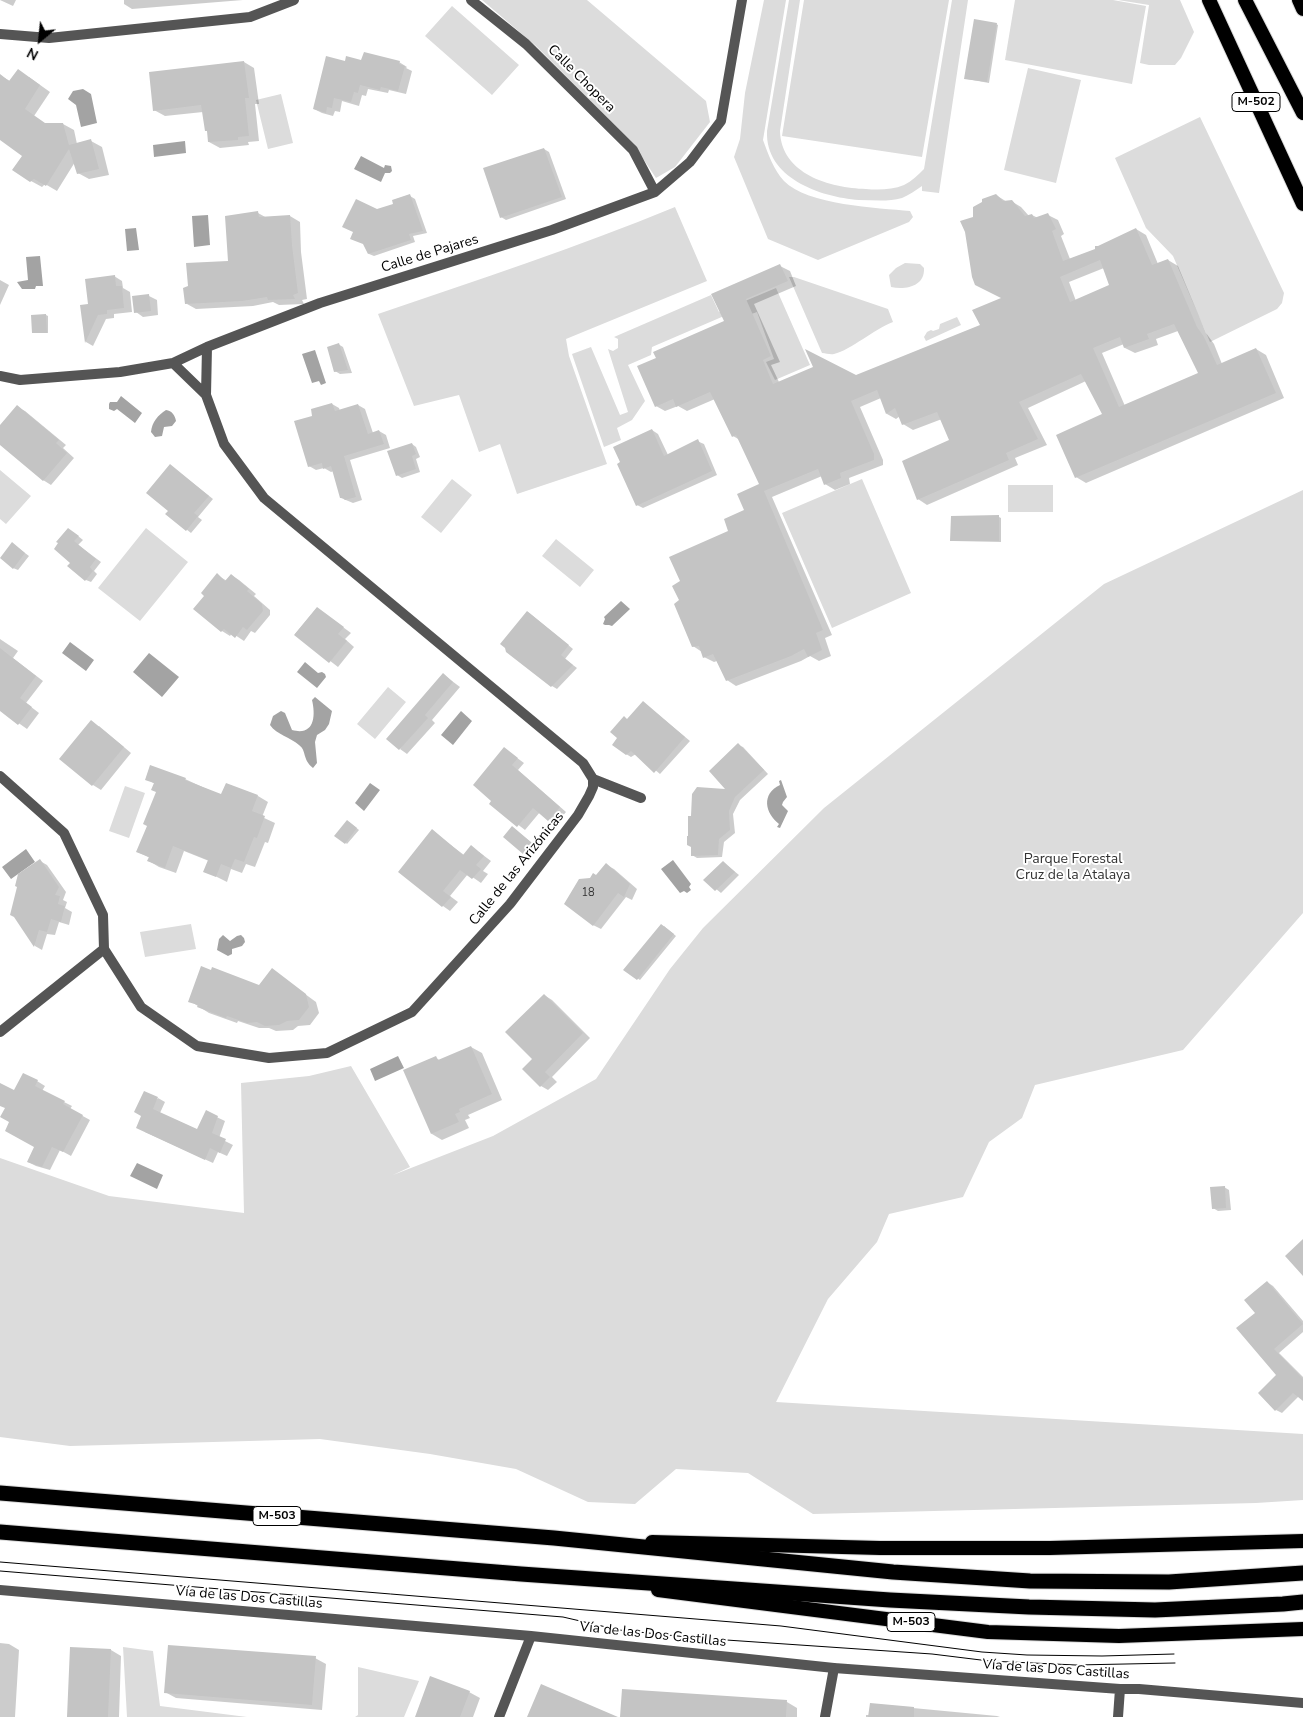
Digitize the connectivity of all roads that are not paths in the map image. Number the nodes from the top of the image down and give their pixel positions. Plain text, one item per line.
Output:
1 (294, 0) edge
2 (471, 0) edge
3 (742, 0) edge
4 (1209, 0) edge
5 (1245, 0) edge
6 (1299, 0) edge
7 (1303, 9) edge
8 (0, 34) edge
9 (1303, 113) edge
10 (655, 192) junction
11 (1303, 204) edge
12 (207, 347) junction
13 (172, 362) junction
14 (0, 376) edge
15 (206, 394) junction
16 (0, 776) edge
17 (593, 779) junction
18 (641, 798) dead end
19 (104, 949) junction
20 (0, 1032) edge
21 (0, 1493) edge
22 (0, 1532) edge
23 (554, 1538) junction
24 (1303, 1541) edge
25 (1303, 1573) edge
26 (521, 1574) junction
27 (0, 1590) edge
28 (1303, 1602) edge
29 (1303, 1629) edge
30 (531, 1636) junction
31 (834, 1668) junction
32 (1120, 1689) junction
33 (1303, 1703) edge
34 (499, 1717) edge
35 (826, 1717) edge
36 (1118, 1717) edge

1 - 8 street
2 - 10 street, Calle Chopera
3 - 10 street, Calle de Pajares
4 - 11 highway, M-502
5 - 9 highway, M-502
6 - 7 highway
10 - 12 street, Calle de Pajares
12 - 13 street, Calle de Pajares
12 - 15 street
13 - 14 street, Calle de Pajares
13 - 15 street
15 - 17 street
16 - 19 street
17 - 18 street
17 - 19 street, Calle de las Arizónicas
19 - 20 street
21 - 23 highway, M-503
22 - 26 highway, M-503
23 - 24 highway, M-503
23 - 25 highway, M-503
26 - 28 highway, M-503
26 - 29 highway, M-503
27 - 30 street, Vía de las Dos Castillas
30 - 31 street, Vía de las Dos Castillas
30 - 34 street
31 - 32 street, Vía de las Dos Castillas
31 - 35 street
32 - 33 street, Vía de las Dos Castillas
32 - 36 street

